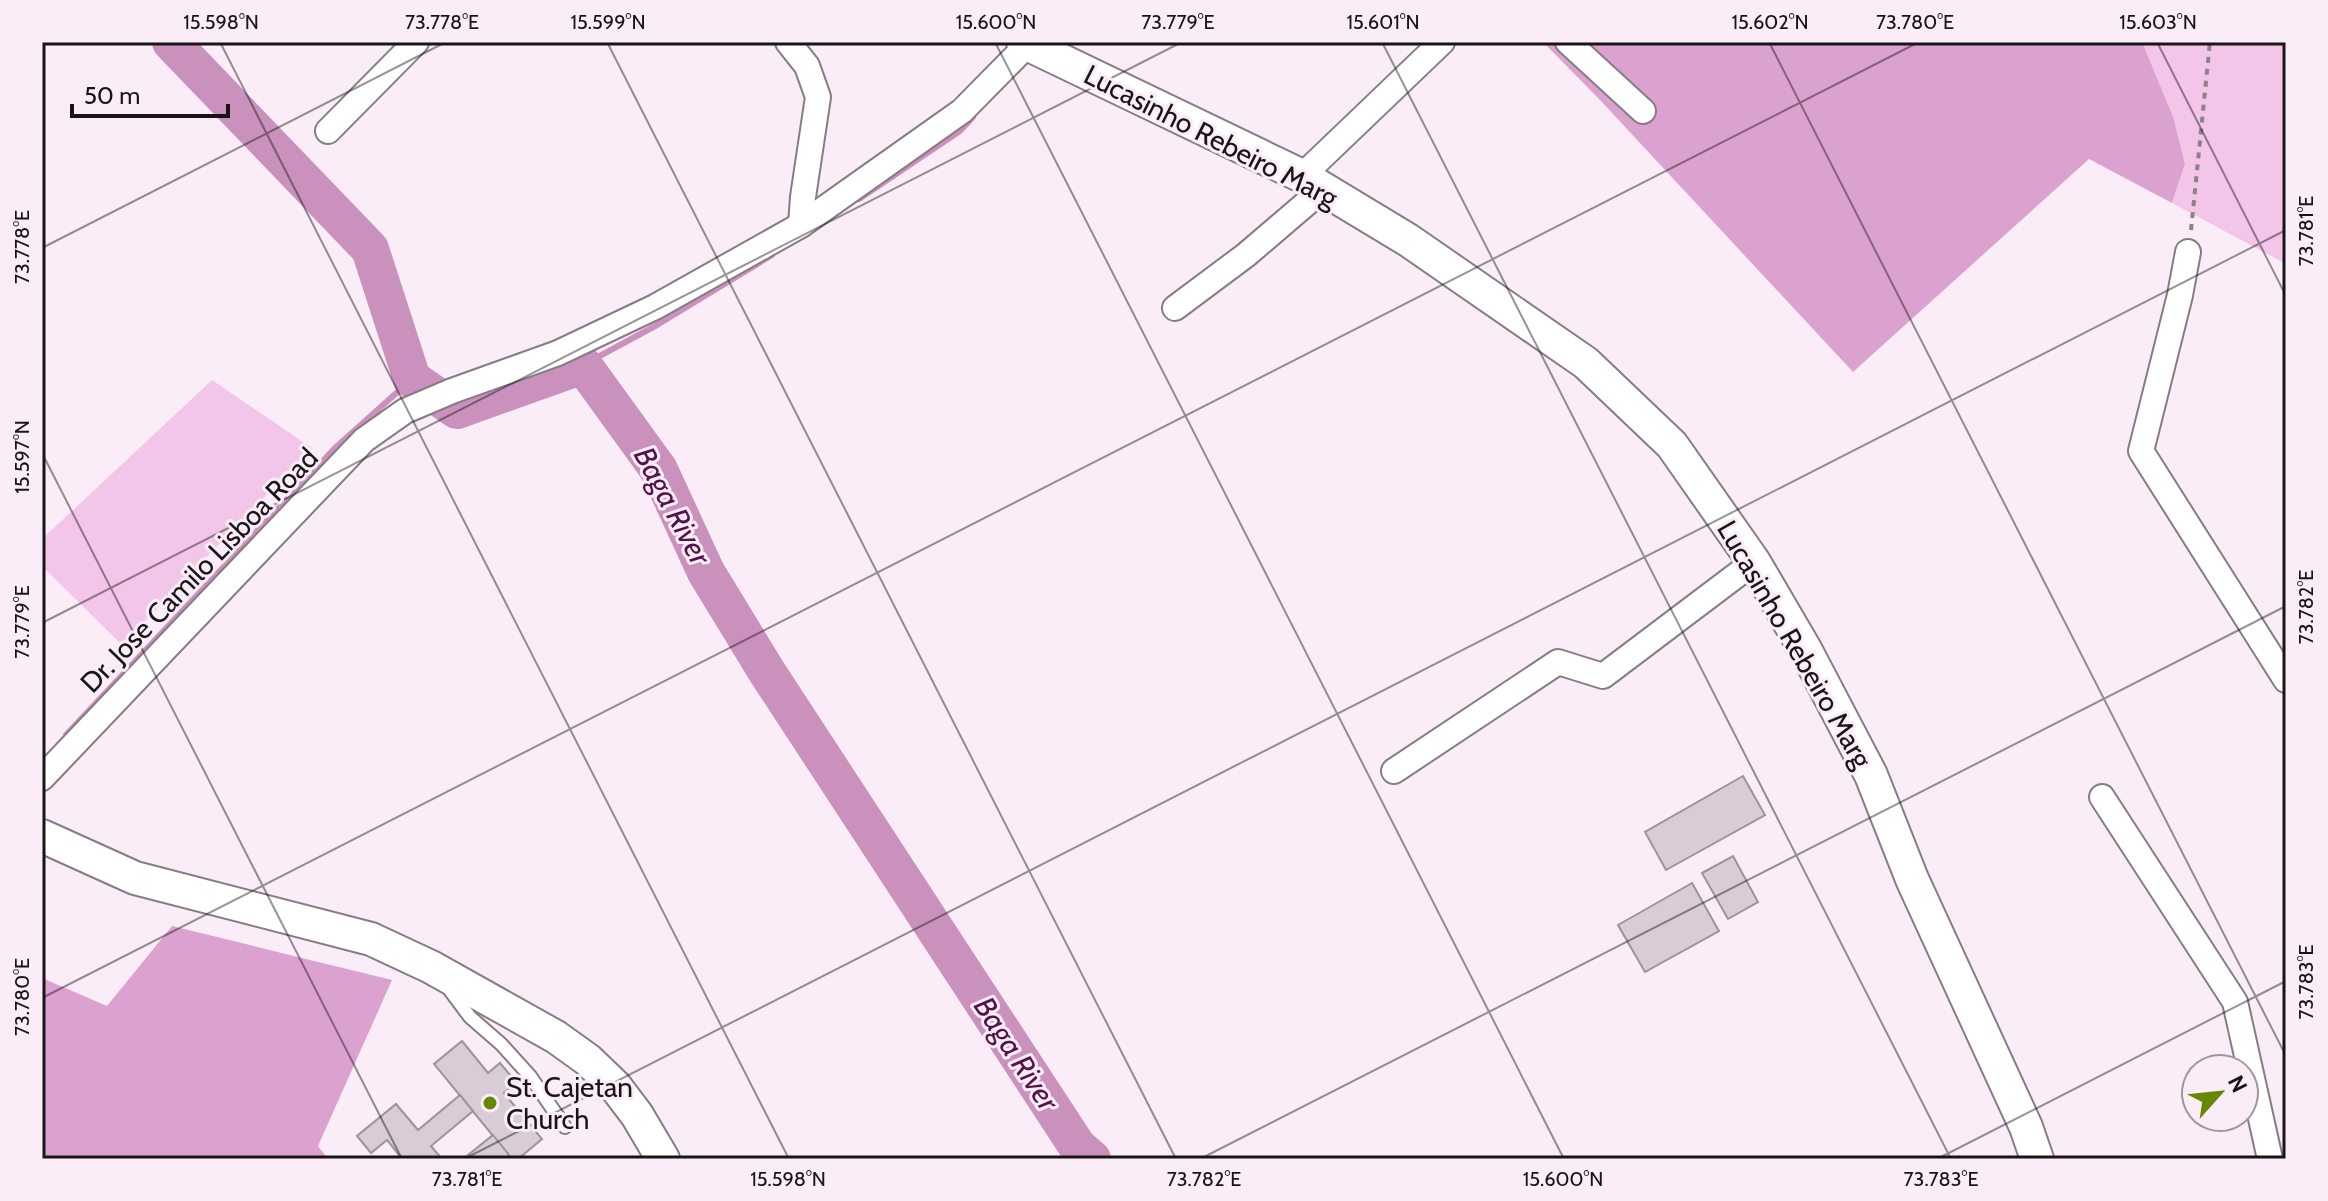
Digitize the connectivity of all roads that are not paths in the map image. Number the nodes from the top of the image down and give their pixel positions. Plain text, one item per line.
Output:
1 (416, 42) edge
2 (788, 42) edge
3 (1442, 42) edge
4 (1568, 42) edge
5 (1026, 43) edge
6 (1643, 111) dead end
7 (328, 131) dead end
8 (1312, 183) junction
9 (801, 225) junction
10 (2188, 252) road end
11 (1175, 308) dead end
12 (1754, 562) junction
13 (2286, 680) edge
14 (1394, 771) dead end
15 (42, 778) edge
16 (2102, 797) dead end
17 (42, 836) edge
18 (431, 967) junction
19 (565, 1127) dead end
20 (663, 1159) edge
21 (2037, 1159) edge
22 (2270, 1159) edge

1 - 7 street
2 - 9 street
3 - 8 street
4 - 6 street
5 - 8 street, Lucasinho Rebeiro Marg
5 - 9 street, Dr. Jose Camilo Lisboa Road
8 - 11 street
8 - 12 street, Lucasinho Rebeiro Marg
9 - 15 street, Dr. Jose Camilo Lisboa Road
10 - 13 street
12 - 14 street
12 - 21 street, Lucasinho Rebeiro Marg
16 - 22 street
17 - 18 street
18 - 19 lane
18 - 20 street

